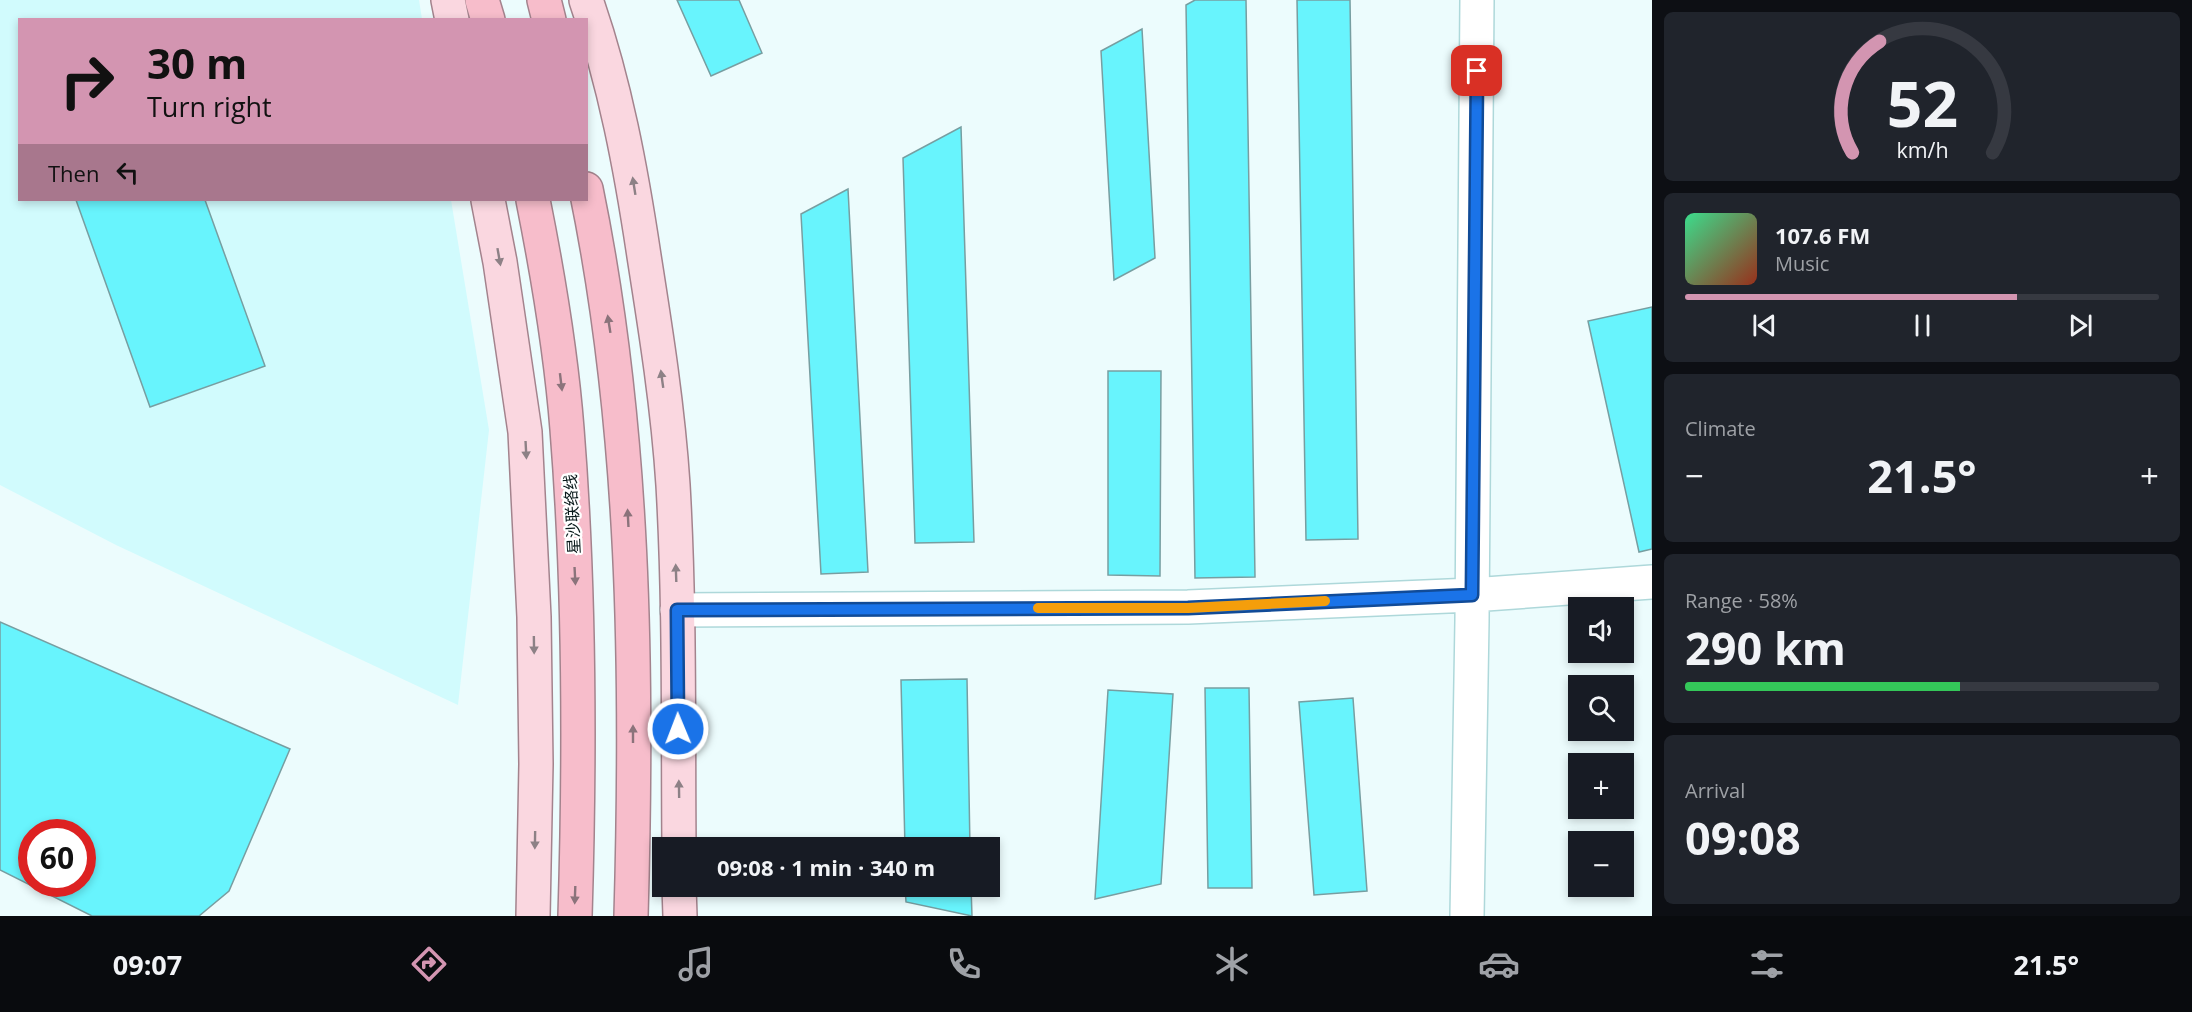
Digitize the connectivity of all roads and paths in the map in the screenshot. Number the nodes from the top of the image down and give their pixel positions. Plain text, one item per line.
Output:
1 (448, 0) edge
2 (482, 0) edge
3 (544, 0) edge
4 (586, 0) edge
5 (1477, 0) edge
6 (452, 18) edge
7 (487, 18) edge
8 (548, 18) edge
9 (588, 198) edge
10 (488, 201) edge
11 (533, 201) edge
12 (1652, 582) edge
13 (1472, 595) junction
14 (677, 610) junction
15 (679, 837) edge
16 (680, 897) edge
17 (533, 916) edge
18 (575, 916) edge
19 (631, 916) edge
20 (680, 916) edge
21 (1467, 916) edge

1 - 6 main road
2 - 7 highway
3 - 8 highway
14 -> 4 main road
5 - 13 lane
19 -> 9 highway
10 -> 17 main road
11 -> 18 highway, 星沙联络线
12 - 13 lane
13 - 14 lane
13 - 21 lane
15 -> 14 main road
16 - 20 main road

